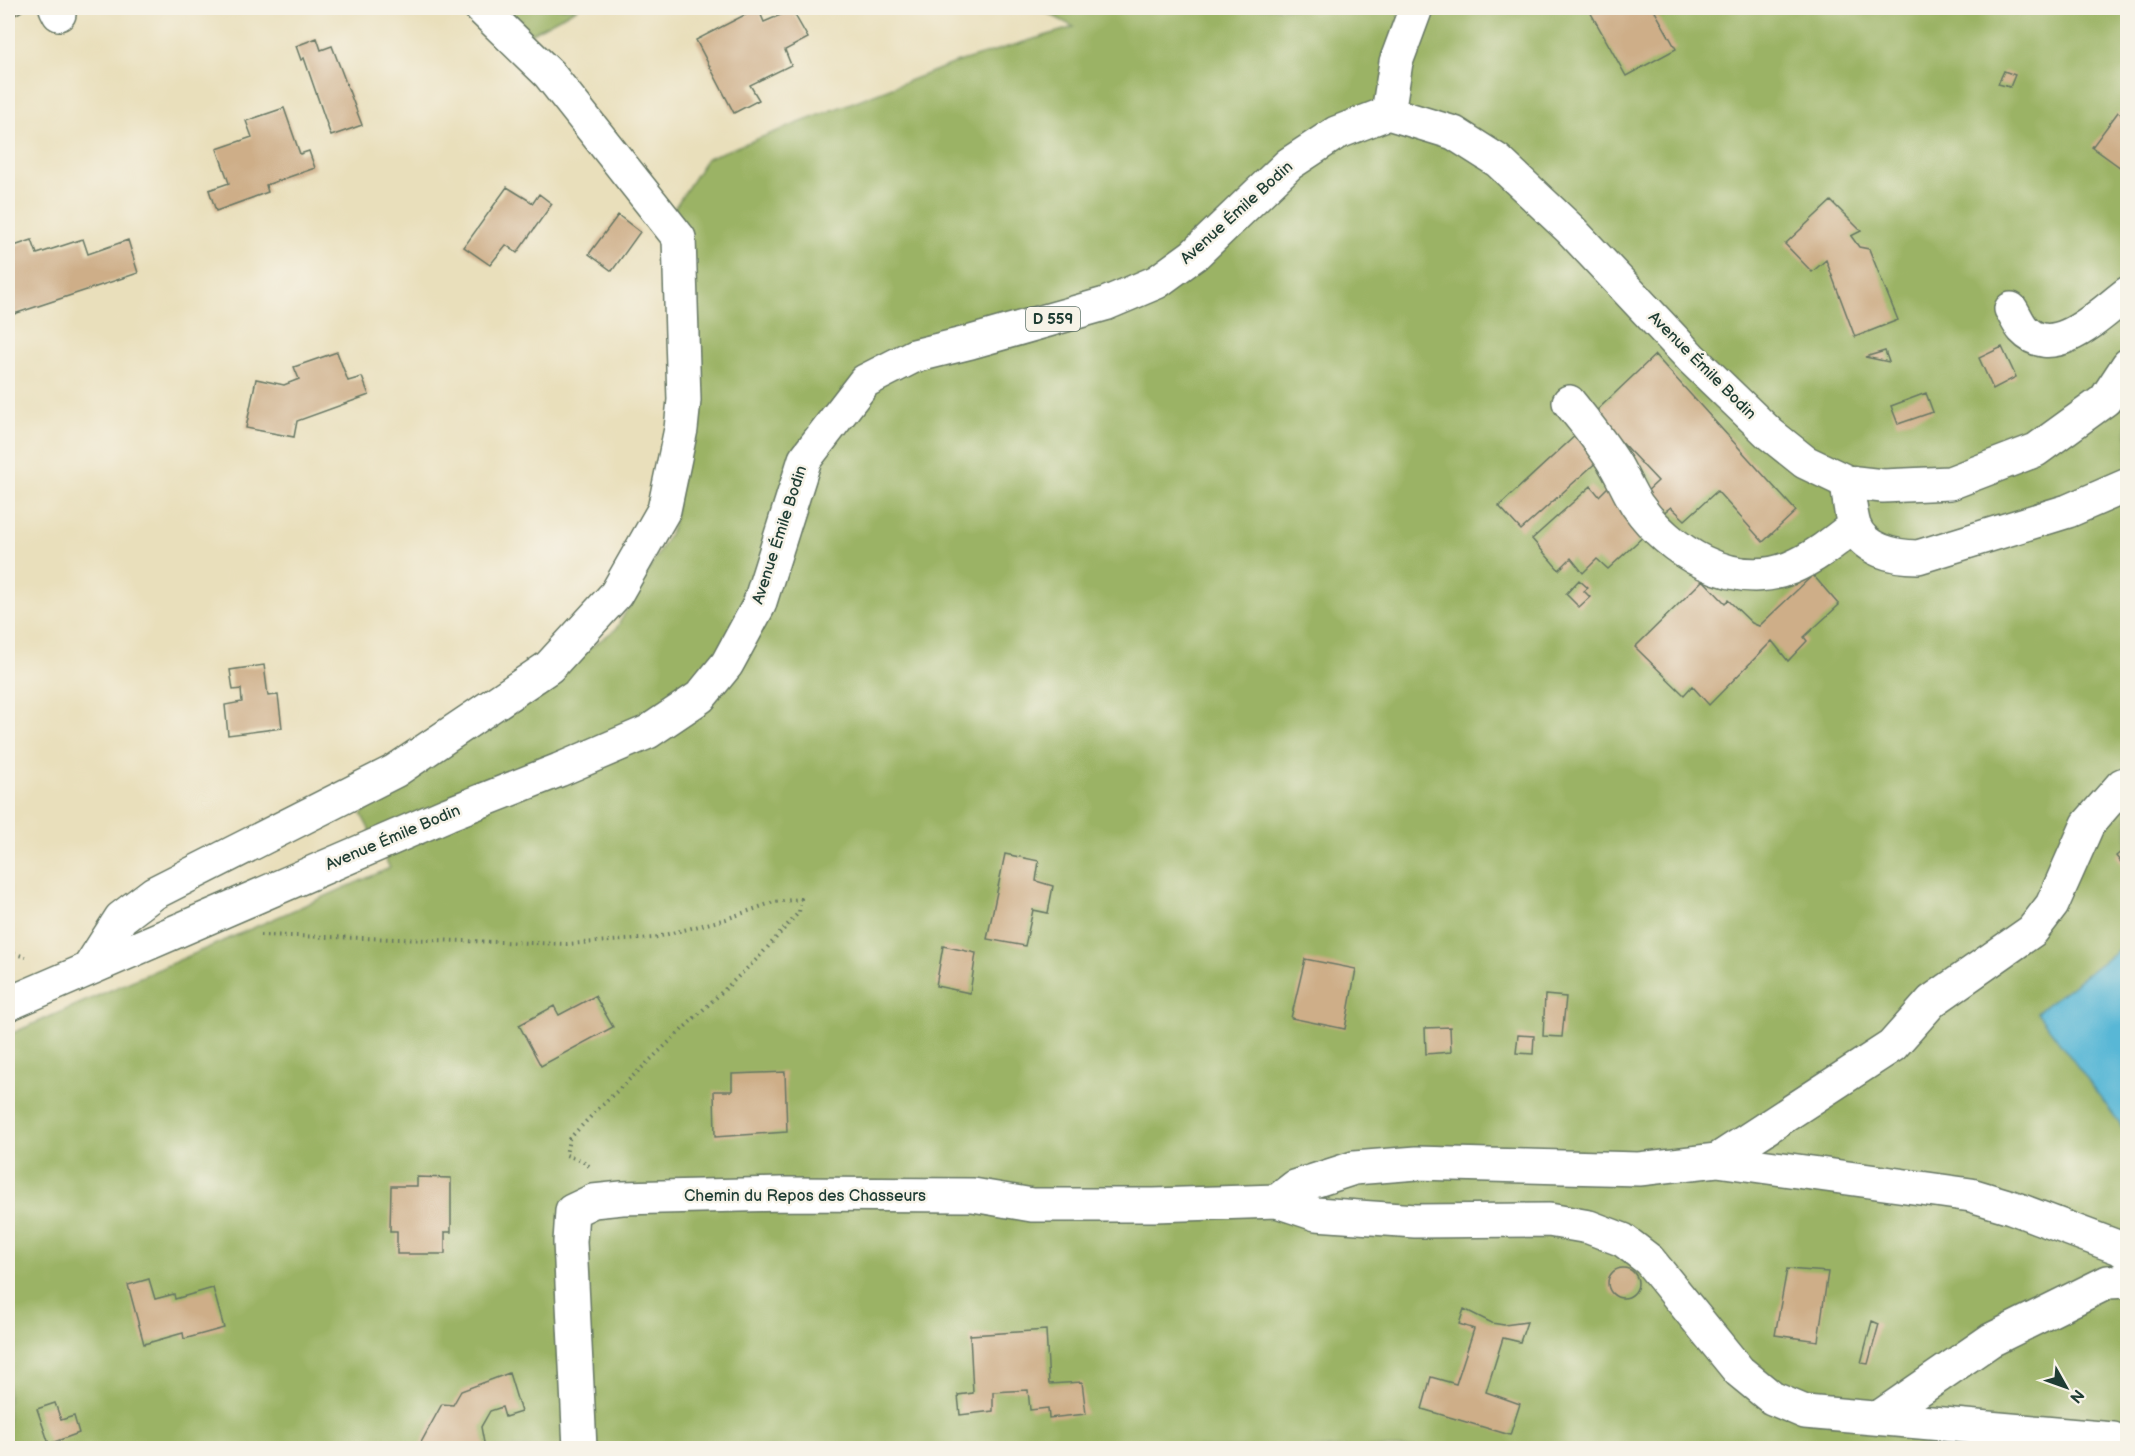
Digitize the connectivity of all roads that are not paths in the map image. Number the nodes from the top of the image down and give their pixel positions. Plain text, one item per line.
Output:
1 (481, 8) edge
2 (1416, 8) edge
3 (1388, 113) junction
4 (2127, 293) edge
5 (2011, 309) dead end
6 (2127, 365) edge
7 (1569, 402) dead end
8 (1847, 482) junction
9 (2127, 484) edge
10 (1854, 526) junction
11 (2127, 783) edge
12 (89, 968) junction
13 (8, 1004) edge
14 (1717, 1160) junction
15 (1277, 1201) junction
16 (2127, 1254) edge
17 (2127, 1281) edge
18 (1878, 1418) junction
19 (2114, 1438) edge
20 (580, 1449) edge

1 - 12 street
2 - 3 street
3 - 8 street, Avenue Émile Bodin
3 - 12 street, Avenue Émile Bodin / D 559
4 - 5 street
6 - 8 street, Avenue Émile Bodin
7 - 10 street
8 - 10 street
9 - 10 street
11 - 14 street
12 - 13 street, Avenue Émile Bodin / D 559
14 - 15 street
14 - 16 street
15 - 18 street
15 - 20 street, Chemin du Repos des Chasseurs
17 - 18 street
18 - 19 street

